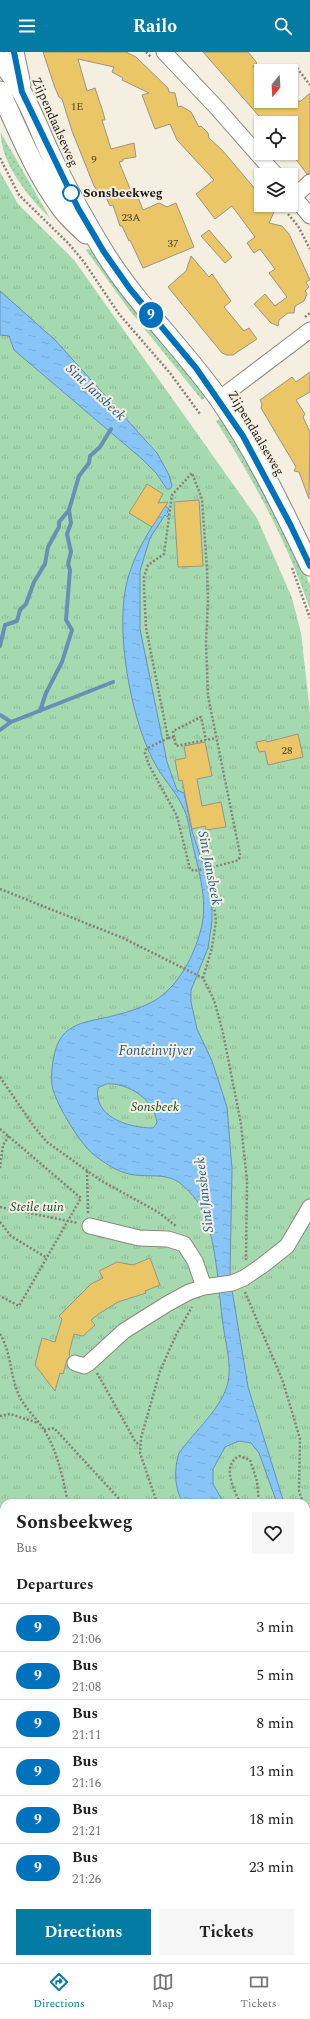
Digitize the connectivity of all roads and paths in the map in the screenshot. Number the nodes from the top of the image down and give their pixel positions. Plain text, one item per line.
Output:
1 (164, 52) edge
2 (4, 55) edge
3 (298, 69) edge
4 (310, 85) edge
5 (0, 91) edge
6 (0, 158) edge
7 (270, 168) edge
8 (310, 182) edge
9 (298, 191) edge
10 (298, 201) edge
11 (288, 212) edge
12 (310, 216) edge
13 (310, 249) edge
14 (104, 252) junction
15 (310, 330) edge
16 (219, 399) junction
17 (200, 414) dead end
18 (290, 564) dead end
19 (310, 566) edge
20 (310, 618) edge
21 (174, 737) junction
22 (168, 738) junction
23 (216, 738) junction
24 (206, 740) junction
25 (210, 868) junction
26 (0, 889) edge
27 (203, 978) junction
28 (0, 1077) edge
29 (0, 1129) edge
30 (9, 1136) junction
31 (0, 1168) edge
32 (87, 1171) junction
33 (0, 1207) edge
34 (310, 1207) edge
35 (89, 1220) joint
36 (0, 1222) edge
37 (66, 1222) dead end
38 (184, 1244) junction
39 (47, 1258) junction
40 (238, 1280) junction
41 (210, 1286) junction
42 (0, 1296) edge
43 (0, 1334) edge
44 (96, 1357) junction
45 (75, 1363) dead end
46 (0, 1416) edge
47 (38, 1423) junction
48 (44, 1430) junction
49 (139, 1445) junction
50 (67, 1499) edge
51 (119, 1499) edge
52 (156, 1499) edge
53 (238, 1499) edge
54 (258, 1499) edge
55 (302, 1499) edge

1 - 7 street
2 - 14 main road, Zijpendaalseweg
3 - 4 path
5 - 14 main road, Zijpendaalseweg
6 - 17 path
8 - 9 street
10 - 12 street
11 - 13 path
14 - 16 main road, Zijpendaalseweg
15 - 16 street
16 - 19 main road, Zijpendaalseweg
18 - 20 path
21 - 22 path
21 - 24 path
21 - 24 path
22 - 23 path
22 - 25 path
23 - 24 path
23 - 25 path
25 - 27 path
26 - 27 path
27 - 40 path
28 - 32 path
29 - 30 path
30 - 31 path
30 - 39 path
32 - 35 path
32 - 38 path
33 - 37 path
34 - 40 street
35 - 38 street
36 - 39 path
38 - 41 street
39 - 42 path
40 - 41 street
40 - 55 path
41 - 44 street
41 - 49 path
43 - 47 path
44 - 45 street
44 - 49 path
46 - 47 path
47 - 48 path
48 - 50 path
48 - 51 path
49 - 52 path
53 - 54 path

